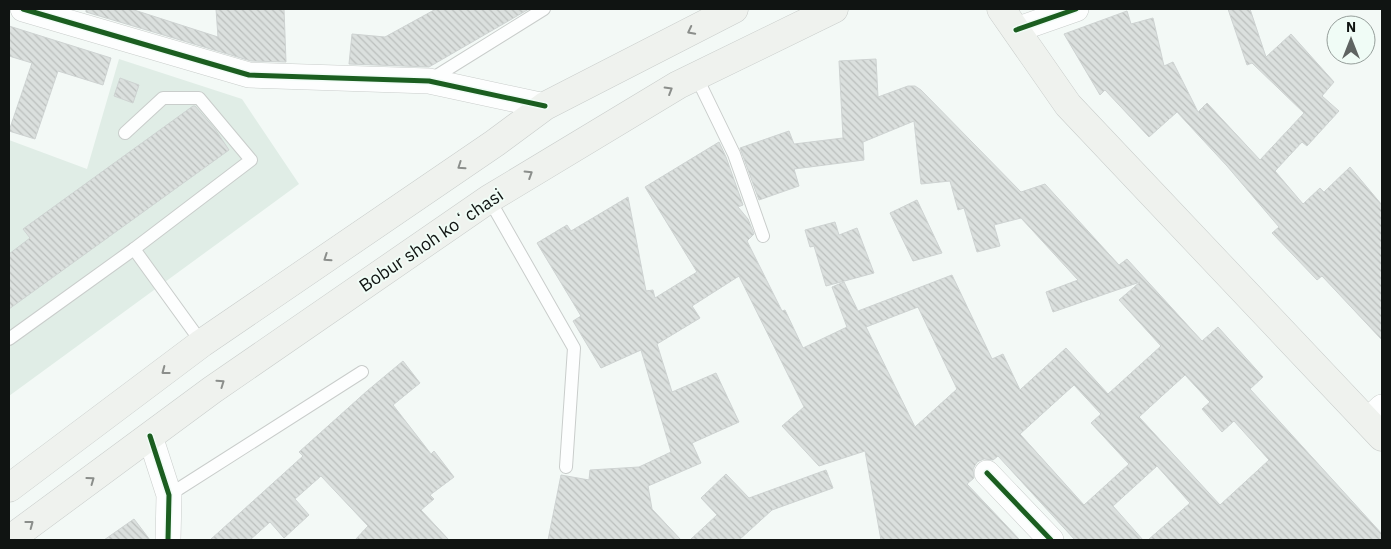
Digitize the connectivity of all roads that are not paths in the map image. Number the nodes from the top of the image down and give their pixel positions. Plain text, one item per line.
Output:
1 (23, 9) edge
2 (544, 9) edge
3 (734, 9) edge
4 (834, 9) edge
5 (1076, 9) edge
6 (1008, 20) edge
7 (696, 76) junction
8 (429, 81) junction
9 (545, 106) junction
10 (126, 133) dead end
11 (489, 199) junction
12 (763, 236) dead end
13 (134, 249) junction
14 (9, 339) edge
15 (202, 344) junction
16 (362, 372) dead end
17 (1377, 422) edge
18 (150, 436) junction
19 (566, 467) dead end
20 (987, 473) dead end
21 (12, 479) edge
22 (169, 495) junction
23 (9, 540) edge
24 (168, 540) edge
25 (1051, 540) edge

1 - 8 street
2 - 8 lane
3 -> 9 main road
4 - 7 main road, Bobur shoh koʻchasi
5 - 6 street
6 - 17 main road
11 -> 7 main road, Bobur shoh koʻchasi
7 - 12 lane
8 - 9 street
9 -> 15 main road
10 - 13 lane
18 -> 11 main road, Bobur shoh koʻchasi
11 - 19 lane
13 - 14 lane
13 - 15 lane
15 -> 21 main road
16 - 22 lane
18 - 22 street
23 -> 18 main road, Bobur shoh koʻchasi
20 - 25 street
22 - 24 street

